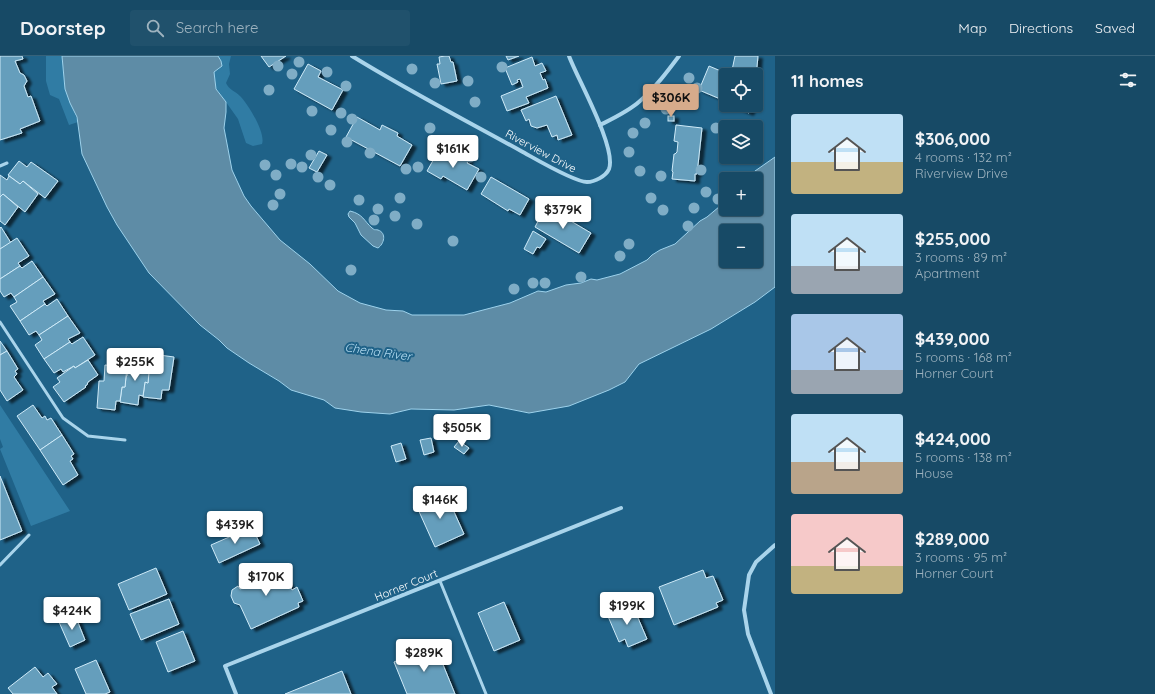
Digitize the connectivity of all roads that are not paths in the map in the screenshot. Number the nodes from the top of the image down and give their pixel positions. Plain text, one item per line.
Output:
1 (352, 56) edge
2 (568, 56) edge
3 (679, 56) edge
4 (600, 125) junction
5 (7, 163) dead end
6 (0, 166) edge
7 (0, 322) edge
8 (125, 440) dead end
9 (621, 508) dead end
10 (29, 534) dead end
11 (775, 545) edge
12 (0, 565) edge
13 (440, 581) junction
14 (236, 694) edge
15 (486, 694) edge
16 (771, 694) edge

1 - 4 street, Riverview Drive
2 - 4 street, Riverview Drive
3 - 4 street
5 - 6 lane
7 - 8 lane
9 - 13 street, Horner Court
10 - 12 lane
11 - 16 street
13 - 14 street, Horner Court
13 - 15 lane

